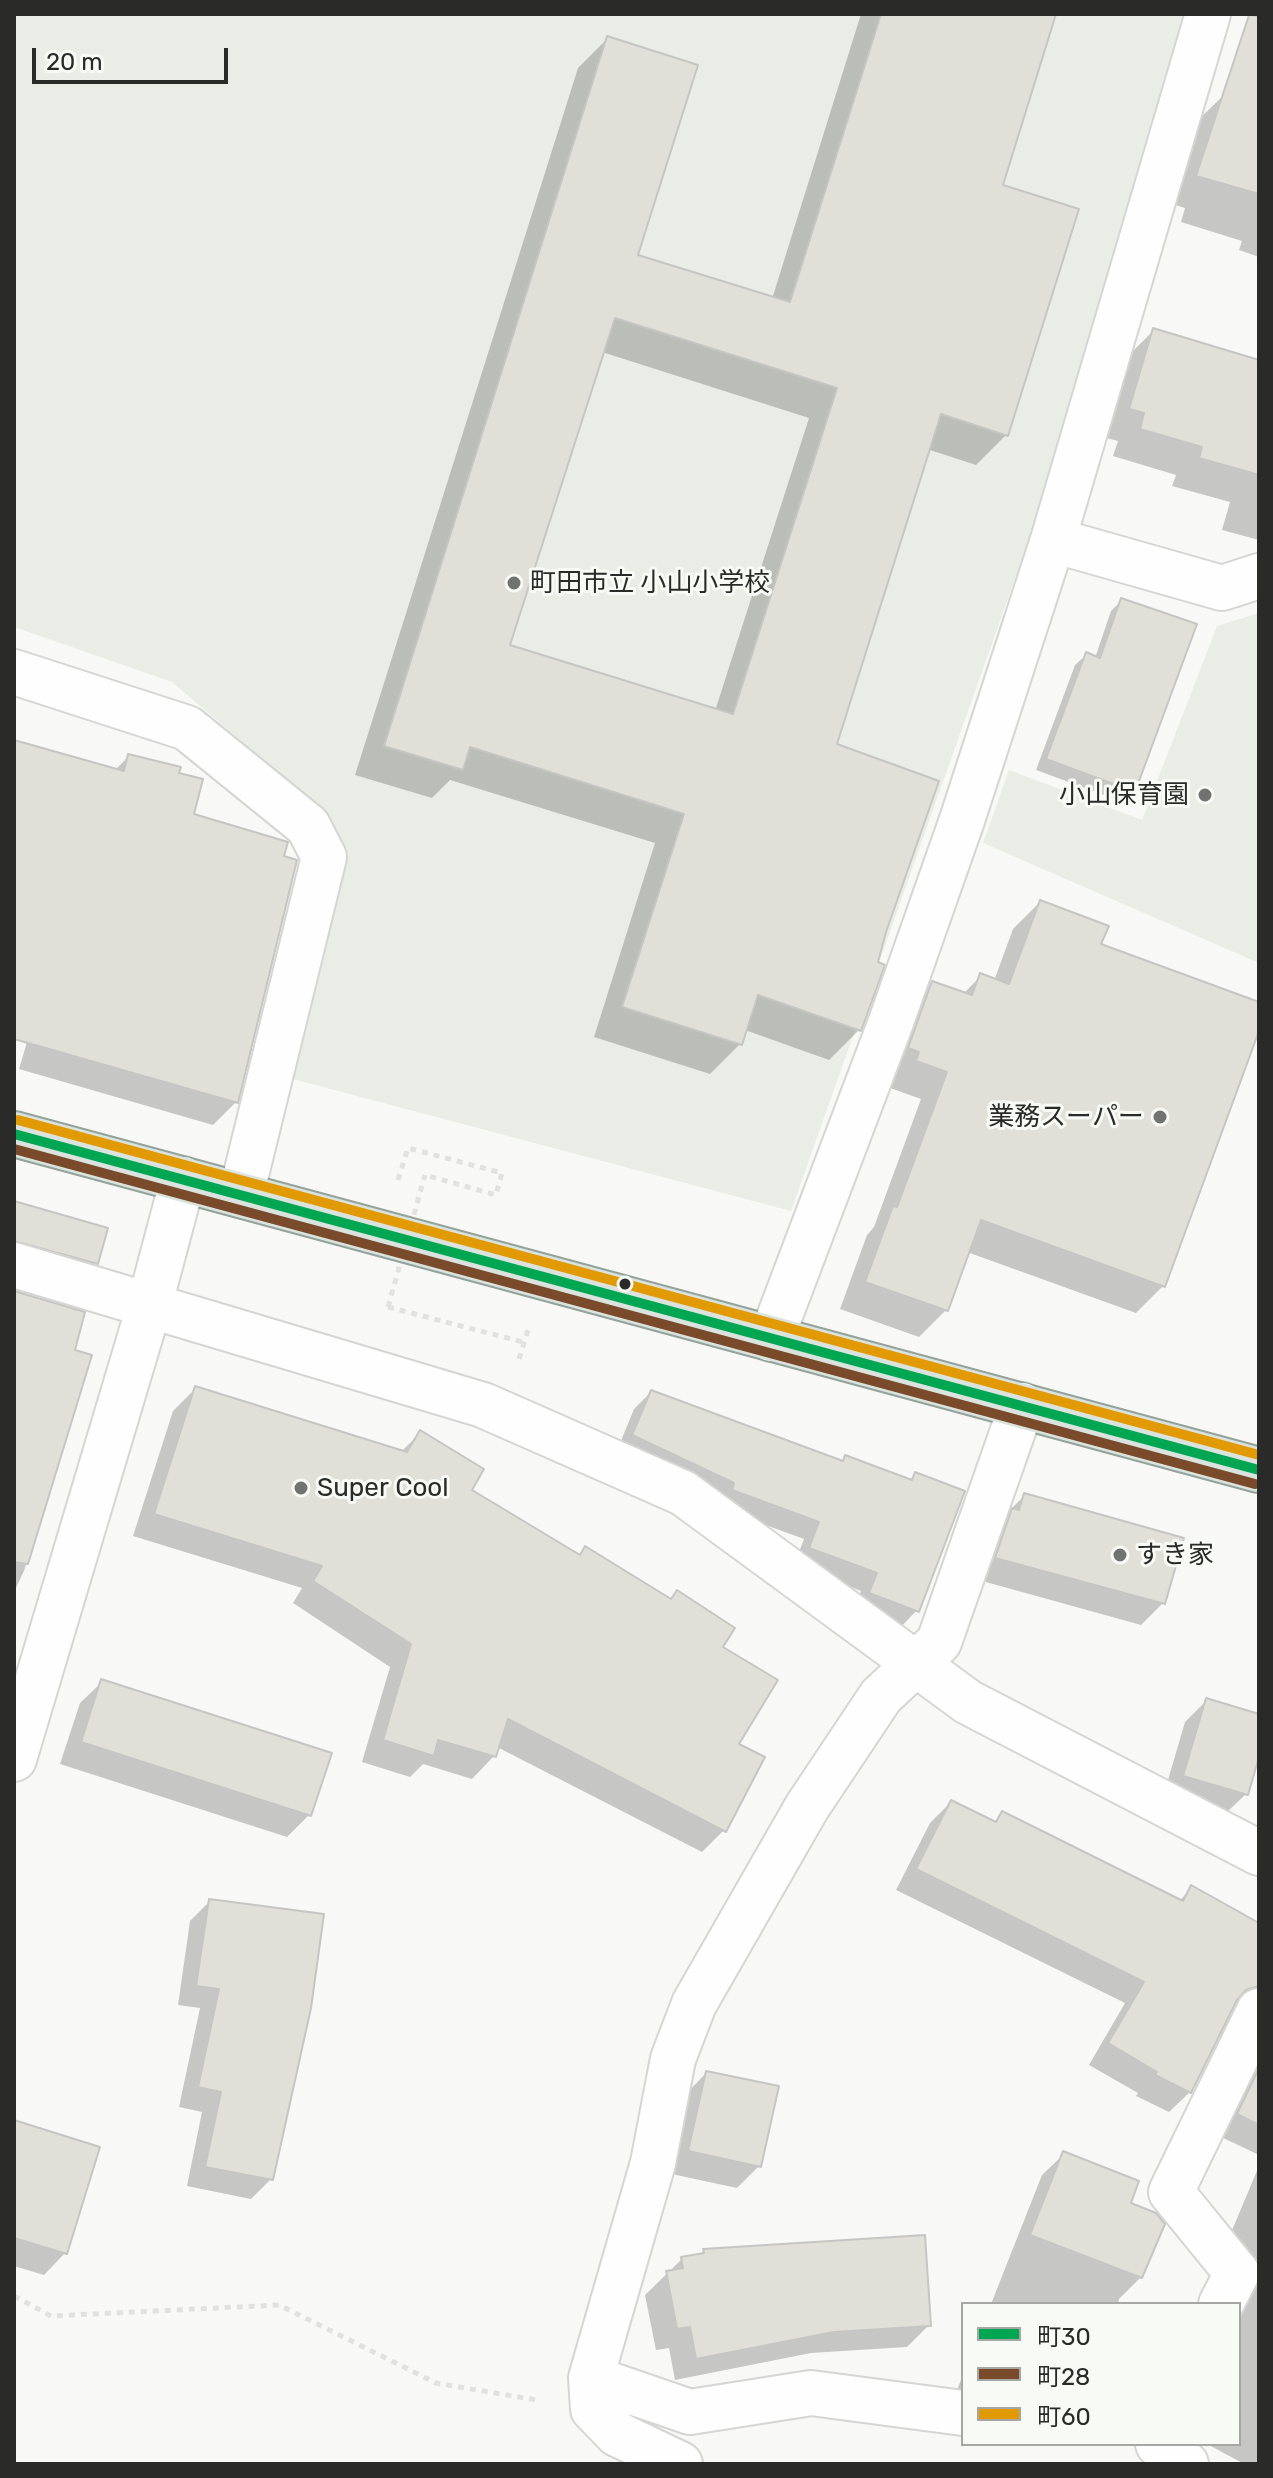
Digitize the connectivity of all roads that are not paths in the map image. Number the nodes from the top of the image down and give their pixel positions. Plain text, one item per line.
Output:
1 (1208, 14) edge
2 (1053, 540) junction
3 (1259, 576) edge
4 (14, 672) edge
5 (14, 1134) edge
6 (183, 1179) junction
7 (241, 1195) junction
8 (14, 1265) edge
9 (149, 1307) junction
10 (771, 1339) junction
11 (1022, 1405) junction
12 (1259, 1470) edge
13 (914, 1664) junction
14 (14, 1759) edge
15 (1259, 1853) edge
16 (1259, 2011) edge
17 (1222, 2302) edge
18 (592, 2394) junction
19 (961, 2413) edge
20 (1161, 2446) edge
21 (680, 2464) edge
22 (1186, 2464) edge

1 - 2 street
2 - 3 street
2 - 10 street
4 - 7 street
5 - 6 main road
6 - 7 main road
6 - 9 street
7 - 10 main road
8 - 9 street
9 - 13 street
9 - 14 street
10 - 11 main road
11 - 12 main road
11 - 13 street
13 - 15 street
13 - 18 street
16 - 17 street
18 - 19 street
18 - 21 street
20 - 22 street

